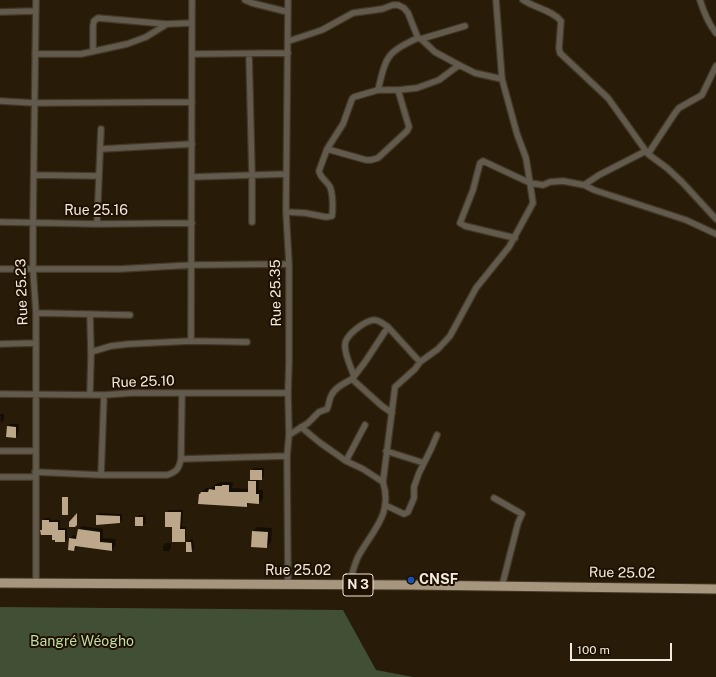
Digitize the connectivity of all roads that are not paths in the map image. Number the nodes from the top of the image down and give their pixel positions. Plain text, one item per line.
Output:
1 (36, 0) edge
2 (192, 0) edge
3 (245, 0) edge
4 (288, 0) edge
5 (496, 0) edge
6 (523, 0) edge
7 (700, 0) edge
8 (35, 11) junction
9 (0, 12) edge
10 (288, 12) junction
11 (192, 23) junction
12 (167, 24) junction
13 (465, 26) dead end
14 (716, 33) edge
15 (420, 38) junction
16 (289, 41) junction
17 (93, 51) junction
18 (288, 53) junction
19 (35, 54) junction
20 (193, 54) junction
21 (249, 54) junction
22 (459, 65) junction
23 (716, 66) edge
24 (502, 79) junction
25 (378, 90) junction
26 (398, 90) junction
27 (0, 101) edge
28 (192, 102) junction
29 (35, 103) junction
30 (101, 129) dead end
31 (192, 144) junction
32 (101, 149) junction
33 (328, 149) junction
34 (647, 152) junction
35 (286, 174) junction
36 (252, 175) junction
37 (34, 176) junction
38 (99, 176) junction
39 (192, 177) junction
40 (530, 183) junction
41 (584, 185) junction
42 (286, 212) junction
43 (716, 219) edge
44 (0, 222) edge
45 (252, 222) dead end
46 (33, 223) junction
47 (192, 223) junction
48 (97, 224) junction
49 (716, 234) edge
50 (515, 238) junction
51 (289, 264) junction
52 (192, 265) junction
53 (0, 270) edge
54 (33, 270) junction
55 (36, 313) junction
56 (90, 314) junction
57 (130, 315) dead end
58 (388, 327) junction
59 (191, 341) junction
60 (247, 342) dead end
61 (36, 343) junction
62 (0, 344) edge
63 (91, 352) junction
64 (420, 362) junction
65 (353, 378) junction
66 (182, 393) junction
67 (288, 393) junction
68 (0, 394) edge
69 (90, 394) junction
70 (35, 395) junction
71 (104, 395) junction
72 (392, 413) junction
73 (364, 425) dead end
74 (301, 428) junction
75 (289, 435) junction
76 (437, 435) dead end
77 (0, 451) edge
78 (35, 451) junction
79 (386, 451) junction
80 (287, 456) junction
81 (181, 459) junction
82 (346, 461) junction
83 (424, 462) junction
84 (35, 475) junction
85 (101, 475) junction
86 (0, 477) edge
87 (383, 482) junction
88 (494, 498) dead end
89 (385, 505) junction
90 (0, 583) edge
91 (36, 584) junction
92 (288, 585) junction
93 (349, 585) junction
94 (502, 586) junction
95 (716, 589) edge

1 - 8 street, Rue 25.23
2 - 11 street
3 - 10 street
4 - 10 street, Rue 25.35
5 - 24 street
6 - 34 street
7 - 14 street
8 - 9 street
8 - 19 street, Rue 25.23
10 - 16 street, Rue 25.35
11 - 12 street
11 - 20 street
12 - 17 street
12 - 17 street
13 - 15 street
15 - 16 street
15 - 22 street
15 - 25 street
16 - 18 street, Rue 25.35
17 - 19 street
18 - 21 street
18 - 35 street, Rue 25.35
19 - 29 street, Rue 25.23
20 - 21 street
20 - 28 street
21 - 36 street
22 - 24 street
22 - 26 street
23 - 34 street
24 - 40 street
25 - 26 street
25 - 33 street
26 - 33 street
27 - 29 street
28 - 29 street
28 - 31 street
29 - 37 street, Rue 25.23
30 - 32 street
31 - 32 street
31 - 39 street
32 - 38 street
33 - 42 street
34 - 41 street
34 - 43 street
35 - 36 street
35 - 42 street, Rue 25.35
36 - 39 street
36 - 45 street
37 - 38 street
37 - 46 street, Rue 25.23
38 - 48 street
39 - 47 street
40 - 41 street
40 - 50 street
40 - 50 street
41 - 49 street
42 - 51 street, Rue 25.35
44 - 46 street, Rue 25.16
46 - 48 street, Rue 25.16
46 - 54 street, Rue 25.23
47 - 48 street, Rue 25.16
47 - 52 street
50 - 64 street
51 - 52 street
51 - 67 street, Rue 25.35
52 - 54 street
52 - 59 street
53 - 54 street
54 - 55 street, Rue 25.23
55 - 56 street
55 - 61 street, Rue 25.23
56 - 57 street
56 - 63 street
58 - 64 street
58 - 65 street
58 - 65 street
59 - 60 street
59 - 63 street
61 - 62 street
61 - 70 street, Rue 25.23
63 - 69 street
64 - 72 street
65 - 72 street
65 - 74 street
66 - 67 street, Rue 25.10
66 - 71 street, Rue 25.10
66 - 81 street
67 - 75 street, Rue 25.35
68 - 70 street, Rue 25.10
69 - 70 street, Rue 25.10
69 - 71 street, Rue 25.10
70 - 78 street, Rue 25.23
71 - 85 street
72 - 79 street
73 - 82 street
74 - 75 street
74 - 82 street
75 - 80 street, Rue 25.35
76 - 83 street
77 - 78 street
78 - 84 street, Rue 25.23
79 - 83 street
79 - 87 street
80 - 81 street
80 - 92 street, Rue 25.35
81 - 85 street
82 - 87 street
83 - 89 street
84 - 85 street
84 - 86 street
84 - 91 street, Rue 25.23
87 - 89 street
88 - 94 street
89 - 93 street
90 - 91 main road, Rue 25.02 / N 3
91 - 92 main road, Rue 25.02 / N 3
92 - 93 main road, Rue 25.02 / N 3
93 - 94 main road, Rue 25.02 / N 3
94 - 95 main road, Rue 25.02 / N 3

